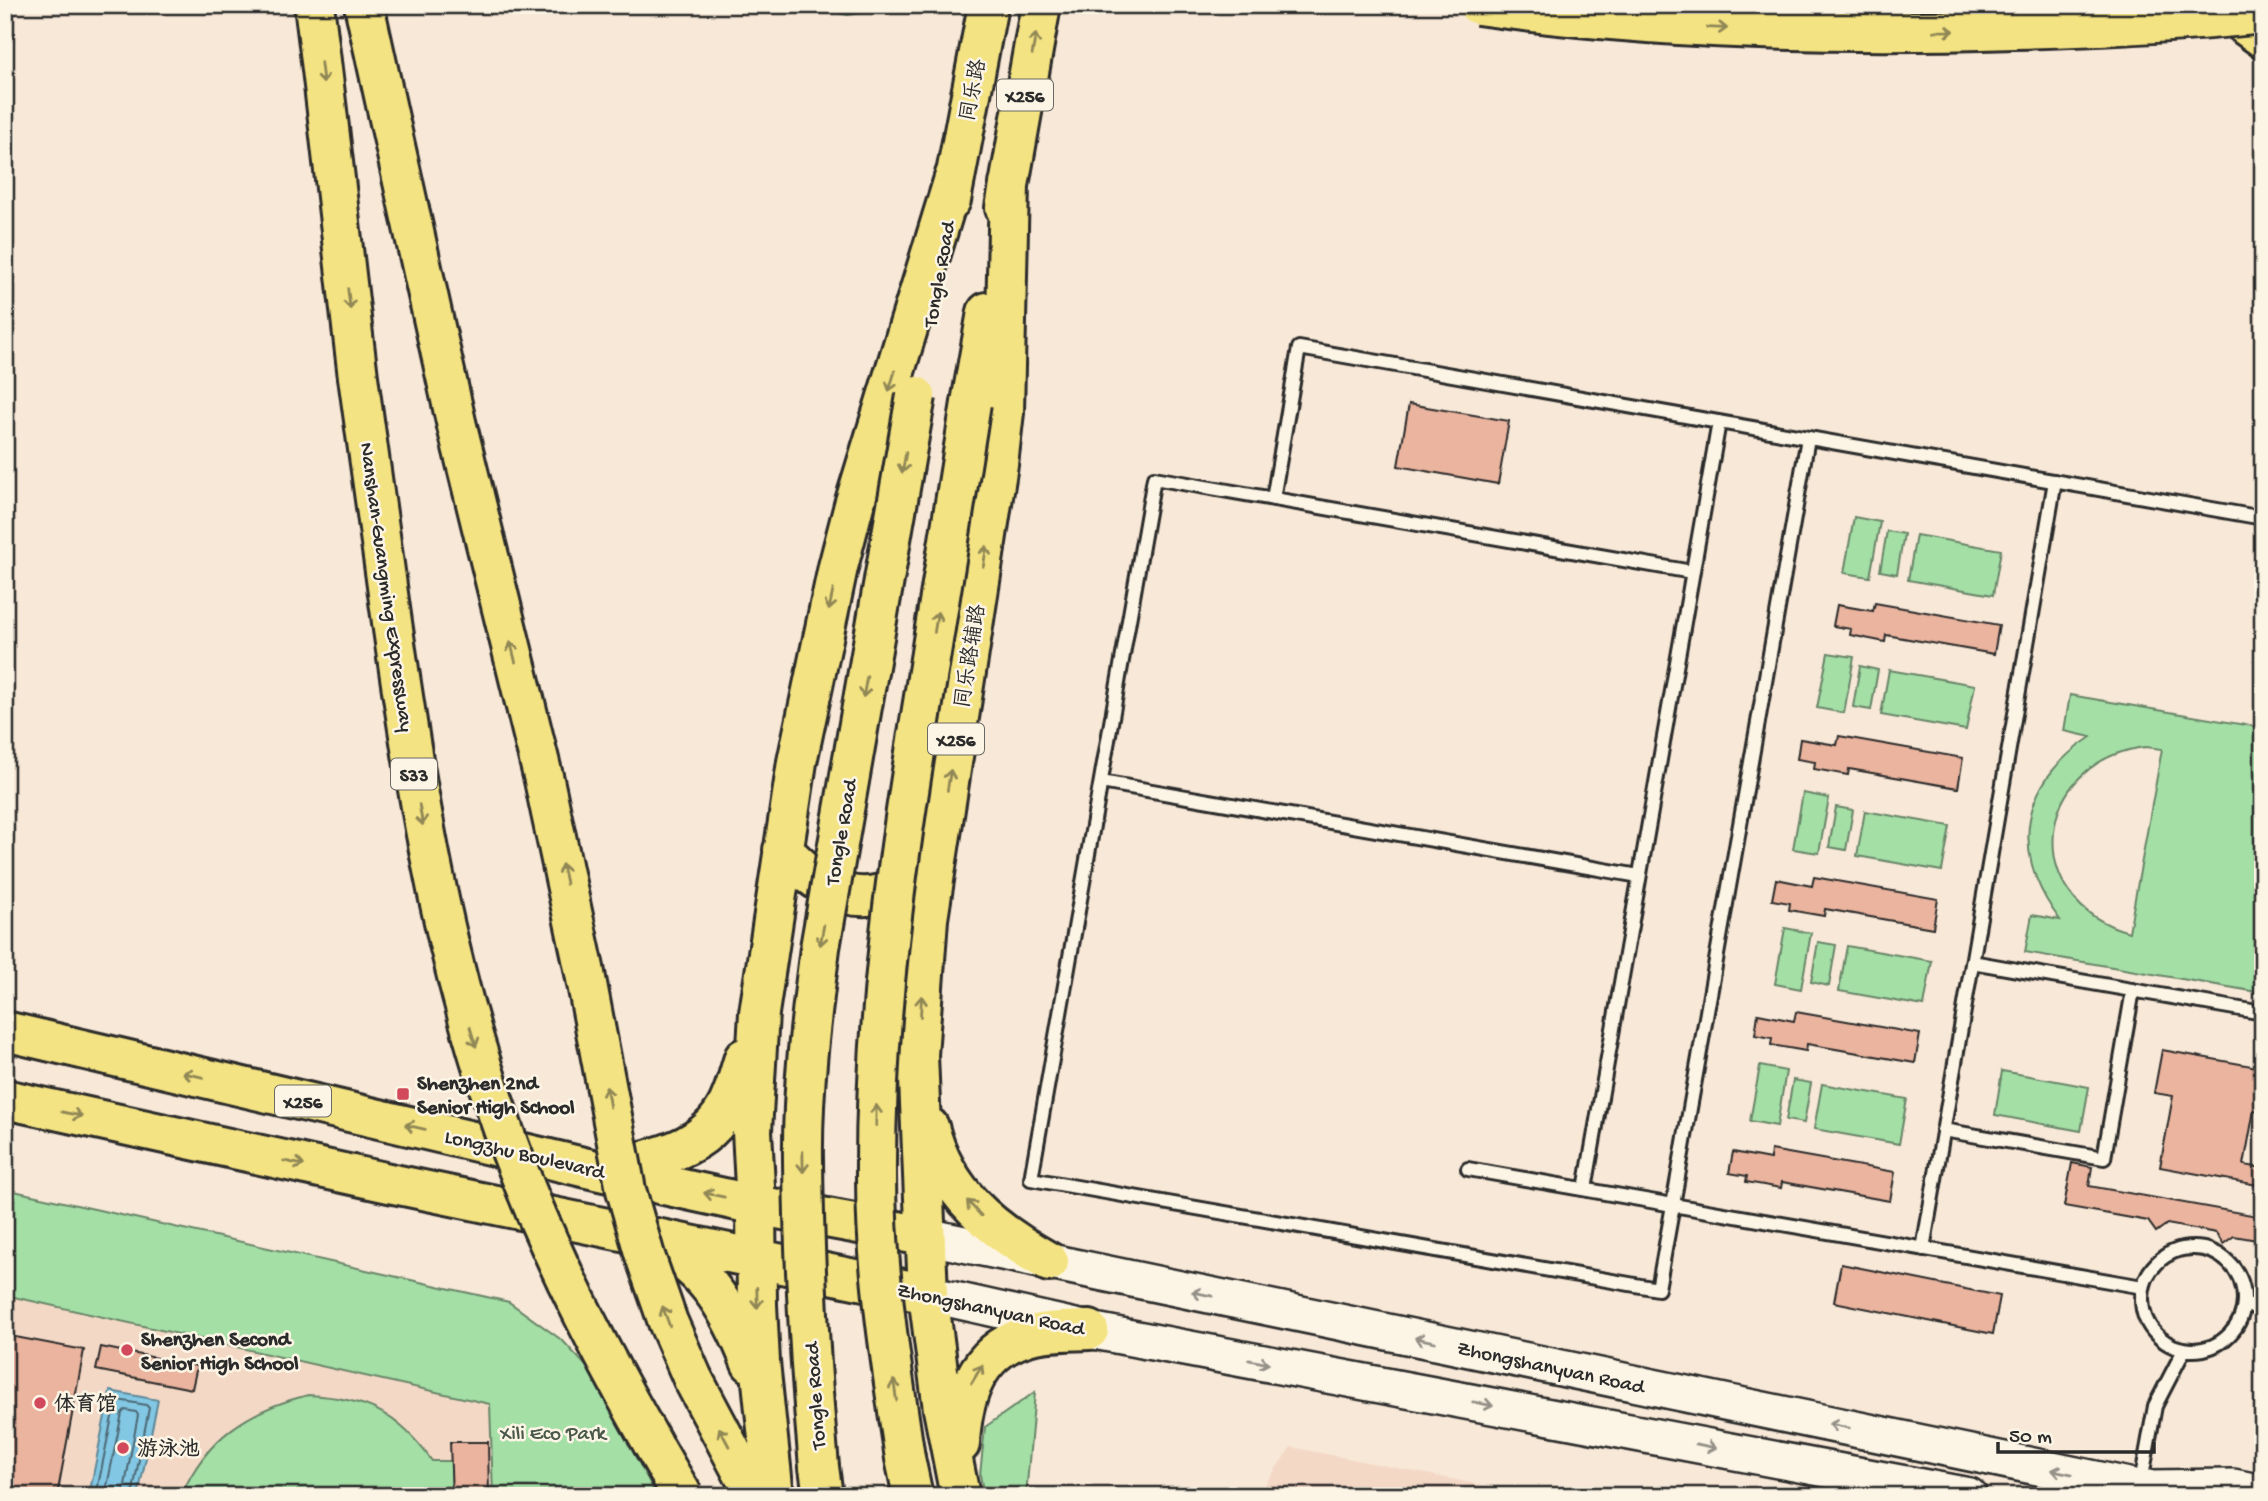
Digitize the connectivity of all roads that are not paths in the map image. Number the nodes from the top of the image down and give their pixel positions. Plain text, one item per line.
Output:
1 (313, 5) edge
2 (364, 5) edge
3 (988, 5) edge
4 (1041, 5) edge
5 (1478, 5) edge
6 (2217, 5) edge
7 (2263, 13) edge
8 (2263, 38) edge
9 (955, 175) junction
10 (1009, 184) junction
11 (1719, 422) junction
12 (1808, 438) junction
13 (2055, 481) junction
14 (1273, 499) junction
15 (2263, 518) edge
16 (1692, 572) junction
17 (1101, 782) junction
18 (783, 850) junction
19 (936, 863) junction
20 (1639, 876) junction
21 (1972, 962) junction
22 (2133, 990) junction
23 (760, 1013) junction
24 (2263, 1013) edge
25 (5, 1031) edge
26 (918, 1055) junction
27 (5, 1099) edge
28 (1943, 1130) junction
29 (1468, 1169) dead end
30 (600, 1171) junction
31 (1585, 1189) junction
32 (756, 1205) junction
33 (1673, 1205) junction
34 (596, 1225) junction
35 (925, 1236) junction
36 (1923, 1249) junction
37 (756, 1260) junction
38 (1049, 1262) junction
39 (2143, 1287) junction
40 (929, 1294) junction
41 (2244, 1305) junction
42 (2263, 1308) edge
43 (1089, 1330) junction
44 (2184, 1350) junction
45 (764, 1394) junction
46 (821, 1482) edge
47 (2140, 1488) junction
48 (959, 1492) edge
49 (2263, 1493) edge
50 (683, 1496) edge
51 (755, 1496) edge
52 (774, 1496) edge
53 (914, 1496) edge
54 (1969, 1496) edge
55 (2177, 1496) edge

1 -> 50 main road, Nanshan-Guangming Expressway / S33, bridge
51 -> 2 main road, bridge
3 - 9 main road, 同乐路 / X256
10 -> 4 main road, X256
5 -> 7 main road, bridge
6 - 8 main road
9 -> 18 main road, X256
9 -> 46 main road, Tongle Road, bridge
19 -> 10 main road, 同乐路辅路 / X256
53 -> 10 main road, bridge
11 - 12 lane
11 - 14 lane
11 - 16 lane
12 - 13 lane
12 - 33 lane
13 - 15 lane
13 - 21 lane
14 - 16 lane
14 - 17 lane
16 - 20 lane
17 - 20 lane
17 - 33 lane
18 - 19 main road
18 - 23 main road, X256
26 -> 19 main road, 同乐路辅路 / X256
20 - 31 lane
21 - 22 lane
21 - 28 lane
22 - 24 lane
22 - 28 lane
23 - 30 main road, X256
23 - 32 main road, X256
30 -> 25 main road, Longzhu Boulevard / X256
26 - 35 main road, 同乐路辅路 / X256
38 -> 26 main road
27 -> 34 main road
28 - 36 lane
29 - 31 lane
32 -> 30 main road, Longzhu Boulevard / X256
31 - 33 lane
32 - 35 main road, Longzhu Boulevard / X256
32 - 37 main road
33 - 36 lane
34 - 37 main road
34 - 45 main road
35 - 38 main road, Zhongshanyuan Road
35 - 40 main road, 同乐路辅路 / X256
36 - 39 lane
37 - 40 main road, Zhongshanyuan Road
37 -> 45 main road
47 -> 38 main road, Zhongshanyuan Road
39 - 41 lane
39 - 44 lane
40 - 43 main road, Zhongshanyuan Road
40 - 48 main road, 同乐路辅路
41 - 42 lane
41 - 44 lane
48 -> 43 main road
43 -> 54 main road, Zhongshanyuan Road
44 - 47 lane
45 - 52 main road
47 - 49 main road
47 - 55 main road, Zhongshanyuan Road

